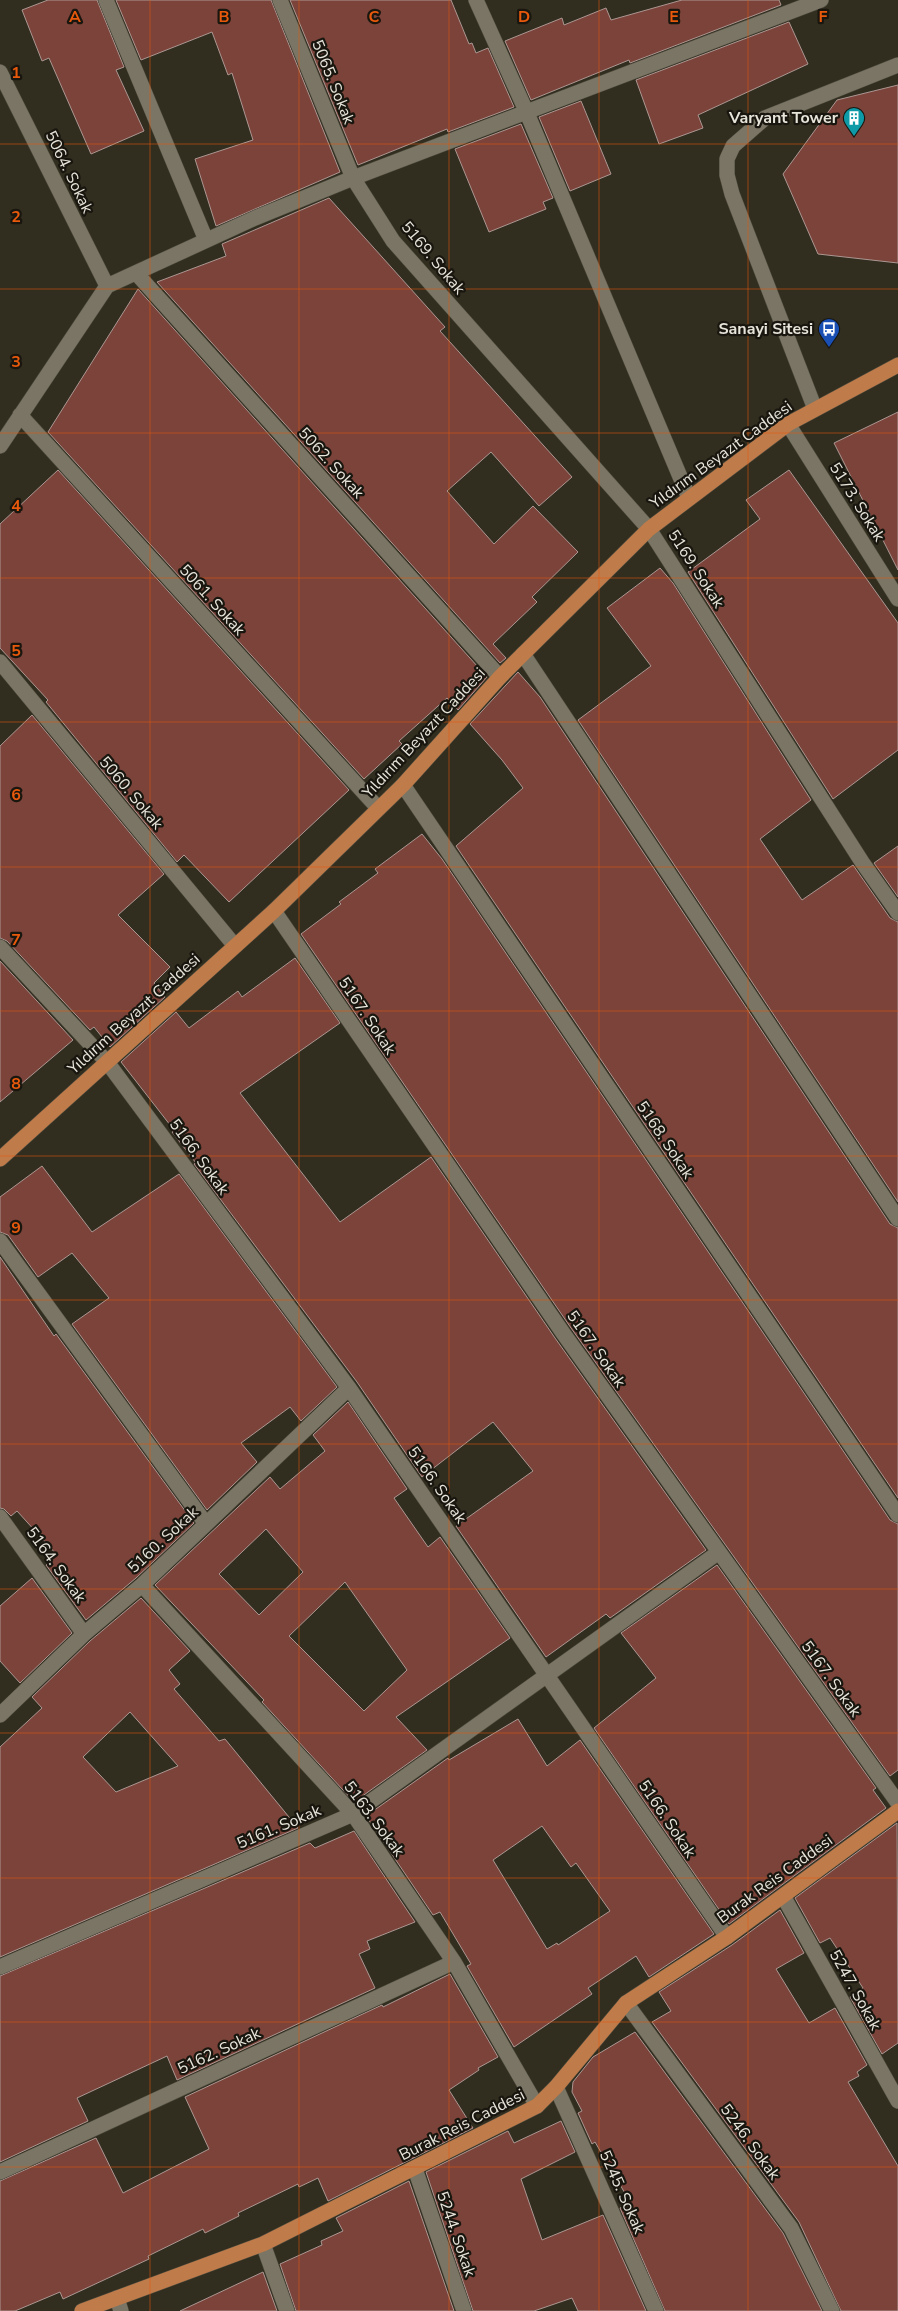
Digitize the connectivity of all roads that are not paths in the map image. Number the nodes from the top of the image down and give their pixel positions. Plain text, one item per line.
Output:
1 (106, 0) edge
2 (280, 0) edge
3 (476, 0) edge
4 (821, 0) edge
5 (898, 65) edge
6 (0, 72) edge
7 (527, 113) junction
8 (353, 178) junction
9 (206, 240) junction
10 (136, 273) junction
11 (106, 286) junction
12 (898, 365) edge
13 (815, 409) junction
14 (20, 415) junction
15 (788, 424) junction
16 (0, 446) edge
17 (689, 498) junction
18 (649, 529) junction
19 (898, 599) edge
20 (523, 654) junction
21 (0, 662) edge
22 (500, 677) junction
23 (403, 785) junction
24 (378, 808) junction
25 (274, 911) junction
26 (898, 913) edge
27 (235, 946) junction
28 (0, 947) edge
29 (107, 1062) junction
30 (0, 1159) edge
31 (898, 1219) edge
32 (0, 1242) edge
33 (349, 1388) junction
34 (898, 1515) edge
35 (0, 1517) edge
36 (206, 1524) junction
37 (719, 1552) junction
38 (142, 1585) junction
39 (84, 1634) junction
40 (548, 1676) junction
41 (0, 1715) edge
42 (898, 1803) edge
43 (898, 1811) edge
44 (353, 1814) junction
45 (783, 1896) junction
46 (726, 1937) junction
47 (454, 1962) junction
48 (0, 1967) edge
49 (626, 2003) junction
50 (556, 2088) junction
51 (898, 2100) edge
52 (537, 2106) junction
53 (415, 2169) junction
54 (0, 2172) edge
55 (263, 2244) junction
56 (119, 2305) edge
57 (82, 2311) edge
58 (287, 2311) edge
59 (464, 2311) edge
60 (656, 2311) edge
61 (832, 2311) edge

1 - 9 street
2 - 8 street, 5065. Sokak
3 - 7 street
4 - 7 street
5 - 13 street
6 - 11 street, 5064. Sokak
7 - 8 street
7 - 17 street
8 - 9 street
8 - 18 street, 5169. Sokak
9 - 10 street
10 - 11 street
10 - 22 street, 5062. Sokak
11 - 14 street
12 - 13 main road, Yıldırım Beyazıt Caddesi
13 - 15 main road, Yıldırım Beyazıt Caddesi
14 - 16 street
14 - 24 street, 5061. Sokak
15 - 17 main road, Yıldırım Beyazıt Caddesi
15 - 19 street, 5173. Sokak
17 - 18 main road, Yıldırım Beyazıt Caddesi
18 - 20 main road, Yıldırım Beyazıt Caddesi
18 - 26 street, 5169. Sokak
20 - 22 main road, Yıldırım Beyazıt Caddesi
20 - 31 street
21 - 27 street, 5060. Sokak
22 - 23 main road, Yıldırım Beyazıt Caddesi
23 - 24 main road, Yıldırım Beyazıt Caddesi
23 - 34 street, 5168. Sokak
24 - 25 main road, Yıldırım Beyazıt Caddesi
25 - 27 main road, Yıldırım Beyazıt Caddesi
25 - 37 street, 5167. Sokak
27 - 29 main road, Yıldırım Beyazıt Caddesi
28 - 29 street, 5166. Sokak
29 - 30 main road, Yıldırım Beyazıt Caddesi
29 - 33 street, 5166. Sokak
32 - 36 street
33 - 36 street, 5160. Sokak
33 - 40 street, 5166. Sokak
35 - 39 street, 5164. Sokak
36 - 38 street, 5160. Sokak
37 - 40 street, 5161. Sokak
37 - 42 street, 5167. Sokak
38 - 39 street, 5160. Sokak
38 - 44 street, 5163. Sokak
39 - 41 street, 5160. Sokak
40 - 44 street, 5161. Sokak
40 - 46 street, 5166. Sokak
43 - 45 main road, Burak Reis Caddesi
44 - 47 street, 5163. Sokak
44 - 48 street, 5161. Sokak
45 - 46 main road, Burak Reis Caddesi
45 - 51 street, 5247. Sokak
46 - 49 main road, Burak Reis Caddesi
47 - 52 street, 5163. Sokak
47 - 54 street, 5162. Sokak
49 - 50 main road, Burak Reis Caddesi
49 - 61 street, 5246. Sokak
50 - 52 main road, Burak Reis Caddesi
50 - 60 street, 5245. Sokak
52 - 53 main road, Burak Reis Caddesi
53 - 55 main road, Burak Reis Caddesi
53 - 59 street, 5244. Sokak
55 - 56 main road, Burak Reis Caddesi
55 - 58 street
56 - 57 main road, Burak Reis Caddesi

